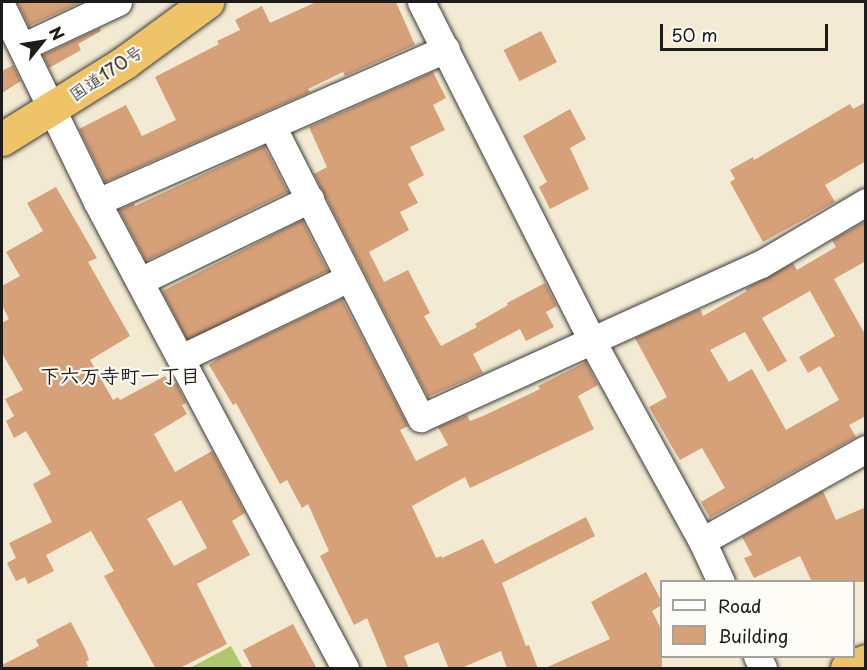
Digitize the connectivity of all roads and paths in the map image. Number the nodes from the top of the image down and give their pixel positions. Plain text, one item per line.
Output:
1 (118, 2) edge
2 (207, 2) edge
3 (422, 2) edge
4 (2, 7) edge
5 (22, 47) junction
6 (446, 49) junction
7 (53, 109) junction
8 (272, 126) junction
9 (2, 139) edge
10 (309, 200) junction
11 (98, 202) junction
12 (866, 202) edge
13 (350, 278) junction
14 (140, 280) junction
15 (593, 343) junction
16 (182, 358) junction
17 (866, 449) edge
18 (702, 542) junction
19 (720, 580) edge
20 (866, 661) edge
21 (345, 669) edge
22 (848, 669) edge

1 - 5 street
2 - 7 highway, 国道170号
3 - 6 street
4 - 5 street
5 - 7 street
6 - 8 street
6 - 15 street
7 - 9 highway, 国道170号
7 - 11 street
8 - 10 street
8 - 11 street
10 - 13 street
10 - 14 street
11 - 14 street
12 - 15 street
13 - 15 street
13 - 16 street
14 - 16 street
15 - 18 street
16 - 21 street
17 - 18 street
18 - 19 street
20 - 22 highway

